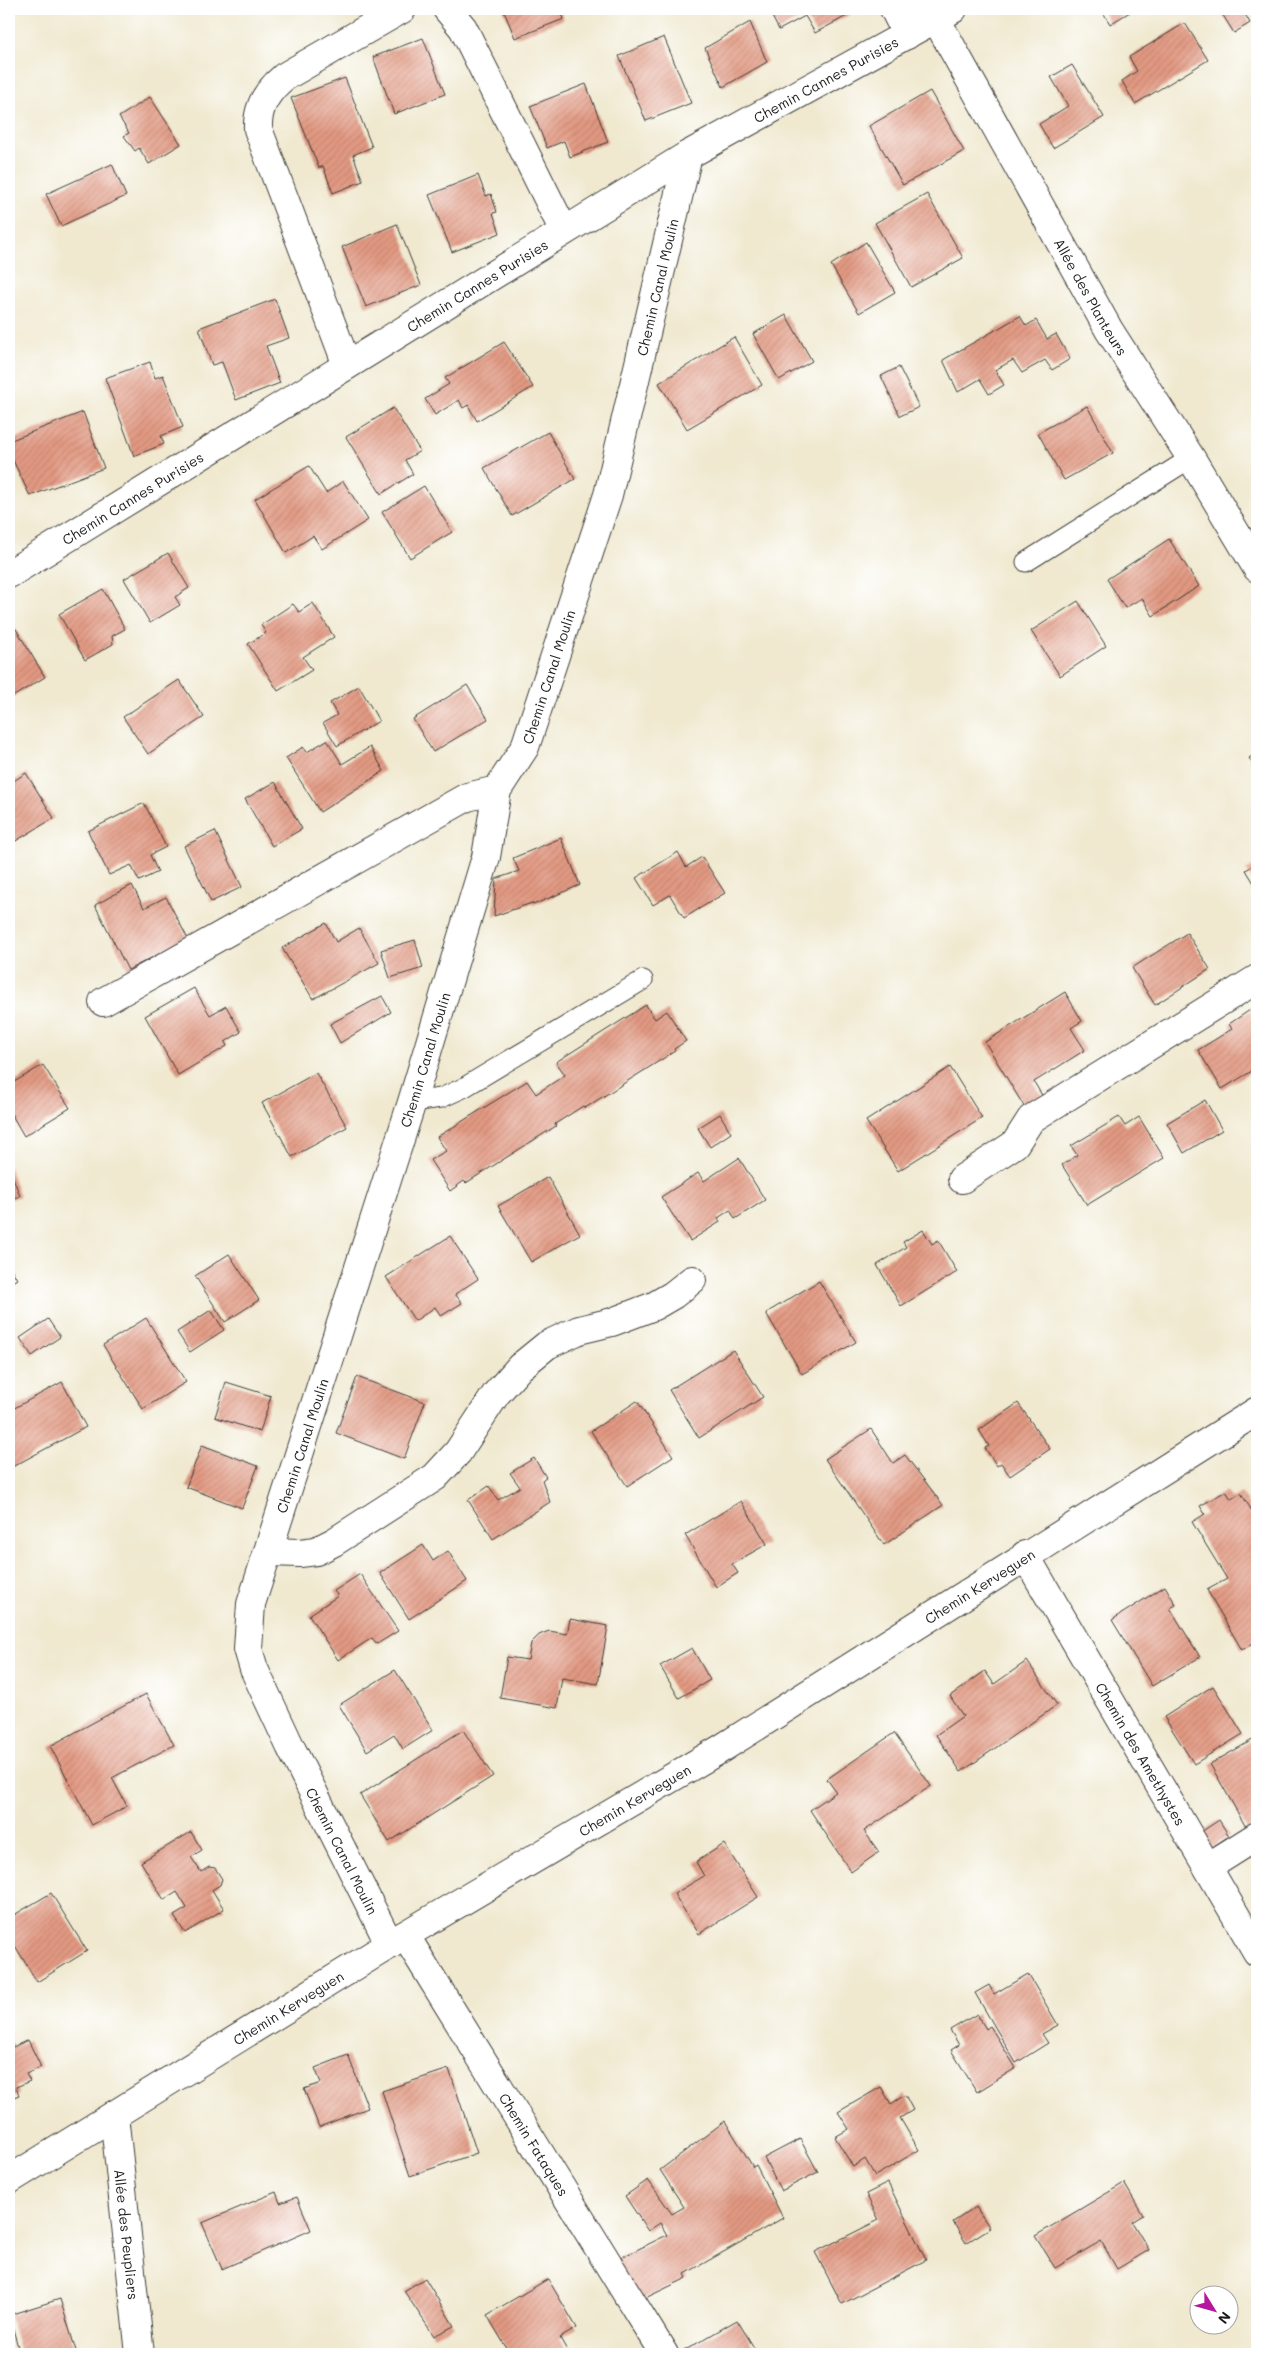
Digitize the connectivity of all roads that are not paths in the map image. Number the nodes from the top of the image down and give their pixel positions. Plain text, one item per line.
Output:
1 (402, 9) edge
2 (447, 9) edge
3 (894, 9) edge
4 (944, 14) edge
5 (907, 35) junction
6 (688, 155) junction
7 (564, 231) junction
8 (348, 365) junction
9 (1191, 458) junction
10 (1026, 562) dead end
11 (1257, 568) edge
12 (9, 574) edge
13 (497, 790) junction
14 (1257, 979) edge
15 (643, 980) dead end
16 (103, 1002) dead end
17 (412, 1102) junction
18 (962, 1179) dead end
19 (692, 1280) dead end
20 (1257, 1411) edge
21 (268, 1552) junction
22 (1026, 1555) junction
23 (1257, 1836) edge
24 (1208, 1867) junction
25 (398, 1940) junction
26 (1257, 1952) edge
27 (114, 2115) junction
28 (9, 2180) edge
29 (140, 2354) edge
30 (664, 2354) edge

1 - 8 street
2 - 7 street
3 - 5 street
4 - 5 street, Chemin Cannes Purisies
4 - 9 street, Allée des Planteurs
5 - 6 street, Chemin Cannes Purisies
6 - 7 street, Chemin Cannes Purisies
6 - 13 street, Chemin Canal Moulin
7 - 8 street, Chemin Cannes Purisies
8 - 12 street, Chemin Cannes Purisies
9 - 10 lane
9 - 11 street, Allée des Planteurs
13 - 16 street
13 - 17 street, Chemin Canal Moulin
14 - 18 street
15 - 17 lane
17 - 21 street, Chemin Canal Moulin
19 - 21 street
20 - 22 street, Chemin Kerveguen
21 - 25 street, Chemin Canal Moulin
22 - 24 street, Chemin des Amethystes
22 - 25 street, Chemin Kerveguen
23 - 24 street
24 - 26 street, Chemin des Amethystes
25 - 27 street, Chemin Kerveguen
25 - 30 street, Chemin Fataques
27 - 28 street, Chemin Kerveguen
27 - 29 street, Allée des Peupliers

